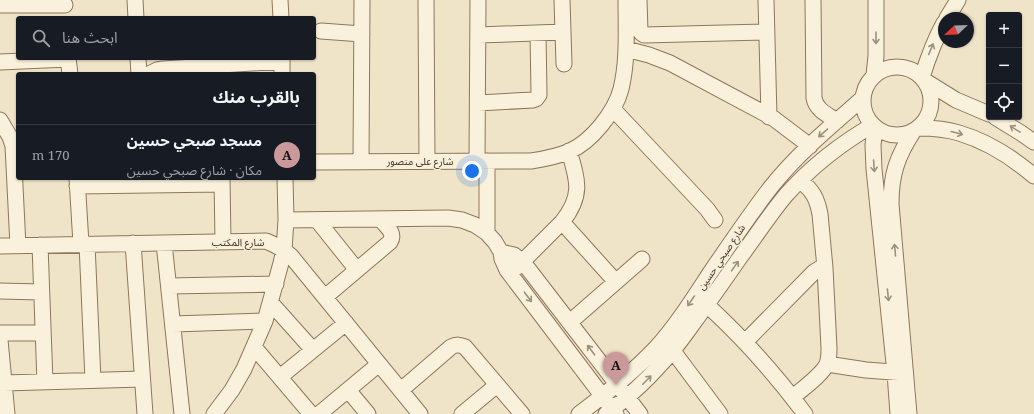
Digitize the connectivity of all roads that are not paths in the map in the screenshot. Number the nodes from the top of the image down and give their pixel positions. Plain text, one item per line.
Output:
1 (135, 0) edge
2 (280, 0) edge
3 (362, 0) edge
4 (426, 0) edge
5 (478, 0) edge
6 (562, 0) edge
7 (626, 0) edge
8 (639, 0) edge
9 (766, 0) edge
10 (813, 0) edge
11 (876, 0) edge
12 (958, 0) edge
13 (0, 5) edge
14 (65, 8) edge
15 (951, 12) edge
16 (136, 16) edge
17 (281, 16) edge
18 (321, 31) dead end
19 (563, 32) junction
20 (767, 32) junction
21 (538, 33) junction
22 (362, 34) junction
23 (478, 35) junction
24 (938, 35) edge
25 (626, 49) junction
26 (138, 60) edge
27 (0, 62) edge
28 (69, 64) edge
29 (282, 64) edge
30 (564, 64) dead end
31 (184, 71) edge
32 (139, 72) edge
33 (153, 72) edge
34 (874, 75) junction
35 (924, 79) junction
36 (863, 98) junction
37 (478, 103) junction
38 (613, 109) junction
39 (986, 113) edge
40 (769, 117) junction
41 (0, 120) edge
42 (1000, 120) edge
43 (838, 121) junction
44 (874, 126) junction
45 (916, 130) junction
46 (1034, 142) edge
47 (810, 146) junction
48 (569, 151) junction
49 (482, 161) junction
50 (316, 162) edge
51 (362, 162) junction
52 (427, 162) junction
53 (1034, 176) edge
54 (285, 180) edge
55 (222, 181) edge
56 (800, 181) junction
57 (77, 182) edge
58 (380, 219) junction
59 (286, 220) junction
60 (317, 220) junction
61 (715, 220) dead end
62 (562, 222) junction
63 (487, 233) junction
64 (223, 242) junction
65 (133, 243) junction
66 (164, 243) junction
67 (84, 244) junction
68 (0, 246) edge
69 (18, 246) junction
70 (40, 246) junction
71 (284, 250) junction
72 (501, 252) junction
73 (642, 259) dead end
74 (523, 262) junction
75 (825, 268) junction
76 (357, 270) junction
77 (510, 274) junction
78 (616, 282) junction
79 (276, 284) junction
80 (169, 286) junction
81 (0, 291) edge
82 (41, 292) junction
83 (325, 297) junction
84 (271, 303) junction
85 (707, 305) junction
86 (266, 321) junction
87 (346, 322) junction
88 (570, 322) junction
89 (173, 324) junction
90 (0, 333) edge
91 (43, 333) junction
92 (0, 340) edge
93 (745, 342) junction
94 (254, 347) junction
95 (313, 350) junction
96 (673, 351) junction
97 (379, 364) junction
98 (827, 364) junction
99 (900, 373) junction
100 (280, 377) junction
101 (142, 379) junction
102 (93, 380) junction
103 (45, 382) junction
104 (4, 383) junction
105 (617, 384) junction
106 (497, 385) junction
107 (348, 390) junction
108 (401, 390) junction
109 (603, 396) junction
110 (793, 397) junction
111 (627, 398) junction
112 (218, 412) edge
113 (612, 412) edge
114 (6, 414) edge
115 (145, 414) edge
116 (182, 414) edge
117 (311, 414) edge
118 (319, 414) edge
119 (368, 414) edge
120 (420, 414) edge
121 (462, 414) edge
122 (522, 414) edge
123 (579, 414) edge
124 (640, 414) edge
125 (720, 414) edge
126 (806, 414) edge
127 (898, 414) edge
128 (909, 414) edge

1 - 16 street
2 - 17 street
3 - 22 street
4 - 52 street
5 - 23 street
6 - 19 street
7 - 25 street, شارع على منصور
8 - 20 street
9 - 20 street
10 - 43 street
11 -> 34 street
12 - 15 street
13 - 14 street
18 - 22 street
19 - 21 street
19 - 30 street
20 - 40 street
21 - 23 street
21 - 37 street
22 - 51 street
23 - 37 street
35 -> 24 street
25 - 38 street, شارع على منصور
25 - 40 street
26 - 32 street
27 - 28 street
29 - 31 street
31 - 33 street
34 - 35 street
34 - 36 street
35 - 39 street
35 - 45 street
36 - 43 street, شارع صبحي حسين
36 - 44 street
37 - 49 street
38 - 48 street, شارع على منصور
38 - 61 street
40 - 47 street
41 - 69 street
46 -> 42 street
43 -> 47 street, شارع صبحي حسين
44 - 45 street
44 - 56 street, شارع صبحي حسين
44 -> 99 street
45 -> 53 street
99 -> 45 street
47 -> 105 street, شارع صبحي حسين
48 - 49 street, شارع على منصور
48 - 62 street
49 - 52 street, شارع على منصور
49 - 63 street
50 - 51 street, شارع على منصور
51 - 52 street, شارع على منصور
54 - 59 street
55 - 57 street
55 - 64 street
56 - 75 street
85 -> 56 street, شارع صبحي حسين
57 - 67 street
58 - 60 street
58 - 63 street
58 - 76 street
59 - 60 street
59 - 71 street
60 - 76 street
62 - 74 street
62 - 78 street
63 - 72 street
64 - 66 street, شارع المكتب
64 - 71 street, شارع المكتب
65 - 66 street, شارع المكتب
65 - 67 street, شارع المكتب
65 - 101 street
66 - 80 street
67 - 70 street, شارع المكتب
67 - 102 street
68 - 69 street, شارع المكتب
69 - 70 street, شارع المكتب
70 - 82 street
71 - 79 street
71 - 83 street, شارع المكتب
72 - 74 street
72 - 77 street
73 - 78 street
74 - 77 street
74 - 88 street
75 - 93 street
75 - 98 street
76 - 83 street
77 -> 109 street
78 - 88 street
79 - 80 street
79 - 84 street
80 - 89 street
81 - 82 street
82 - 91 street
83 - 87 street, شارع المكتب
84 - 86 street
84 - 95 street
85 - 93 street
85 - 96 street, شارع صبحي حسين
86 - 89 street
86 - 94 street
87 - 95 street
87 - 97 street, شارع المكتب
105 -> 88 street
89 - 116 street
90 - 91 street
91 - 103 street
92 - 104 street
93 - 110 street
94 - 100 street
94 - 112 street
95 - 100 street
111 -> 96 street, شارع صبحي حسين
96 - 125 street
97 - 107 street
97 - 108 street, شارع المكتب
98 - 99 street
98 - 110 street
99 - 127 street
99 - 128 street
100 - 117 street
101 - 102 street
101 - 115 street
102 - 103 street
103 - 104 street
104 - 114 street
105 - 109 street, شارع صبحي حسين
105 - 111 street
106 - 108 street
106 - 121 street
106 - 122 street
107 - 118 street
107 - 119 street
108 - 120 street, شارع المكتب
109 - 113 street
109 - 123 street, شارع صبحي حسين
110 - 126 street
111 - 113 street, شارع صبحي حسين
111 - 124 street

